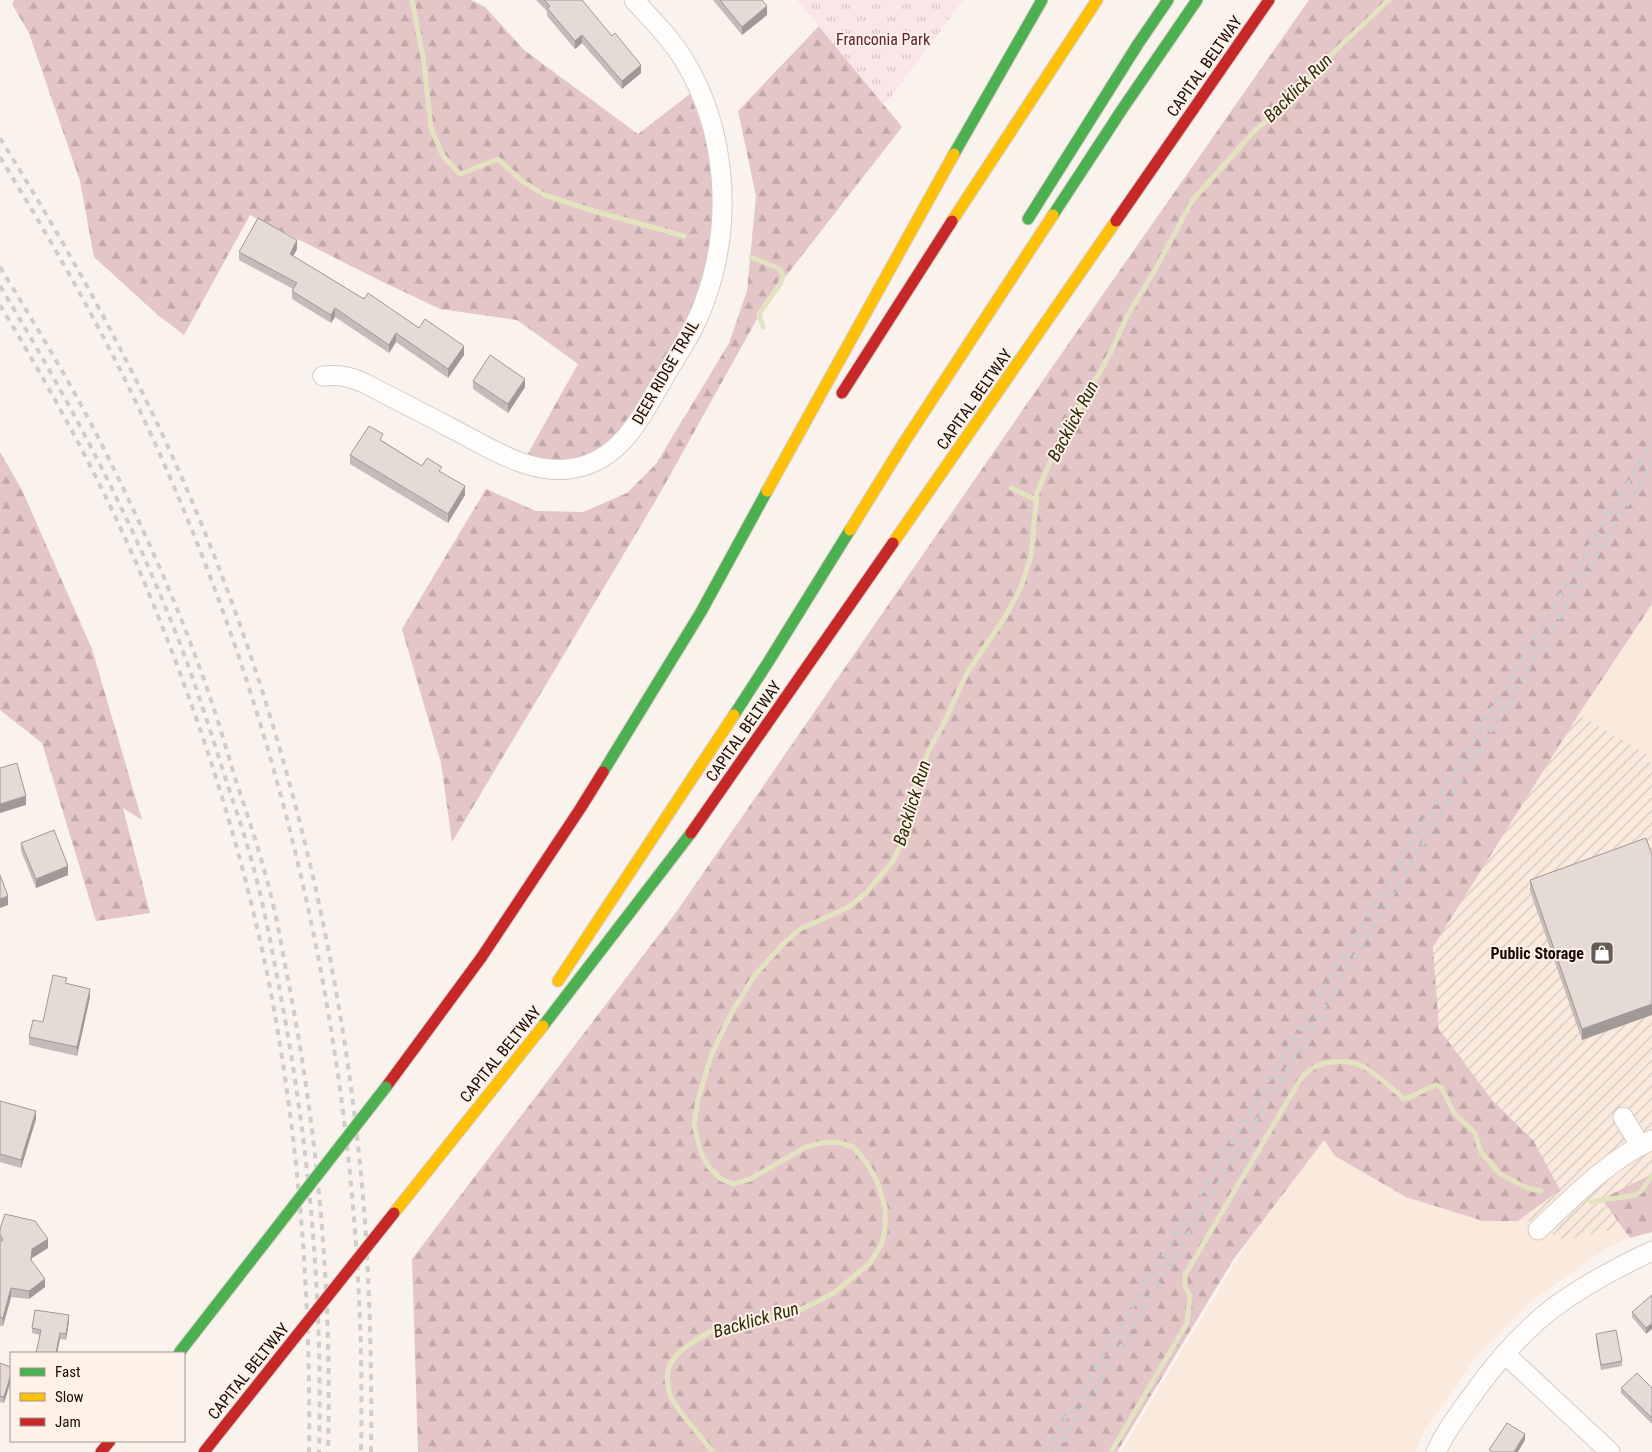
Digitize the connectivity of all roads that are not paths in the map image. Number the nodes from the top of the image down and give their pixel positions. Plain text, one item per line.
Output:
1 (634, 0) edge
2 (1042, 0) edge
3 (1097, 0) edge
4 (1168, 0) edge
5 (1197, 0) edge
6 (1269, 0) edge
7 (1023, 227) dead end
8 (953, 347) dead end
9 (323, 376) dead end
10 (834, 405) dead end
11 (787, 479) dead end
12 (701, 612) junction
13 (767, 664) junction
14 (550, 993) dead end
15 (529, 1025) dead end
16 (1623, 1117) dead end
17 (1646, 1143) edge
18 (449, 1145) junction
19 (1538, 1230) dead end
20 (1652, 1251) edge
21 (179, 1352) edge
22 (1505, 1354) junction
23 (204, 1452) edge
24 (1436, 1452) edge
25 (1610, 1452) edge

1 - 9 street, DEER RIDGE TRAIL
2 - 12 highway
3 - 10 highway
4 - 7 highway
5 - 13 highway
6 - 18 highway, CAPITAL BELTWAY
8 - 13 highway
11 - 12 highway
12 - 21 highway, bridge
13 - 14 highway
15 - 18 highway
16 - 17 street
17 - 19 street
18 - 23 highway, CAPITAL BELTWAY, bridge
20 - 22 street
22 - 24 street
22 - 25 street

